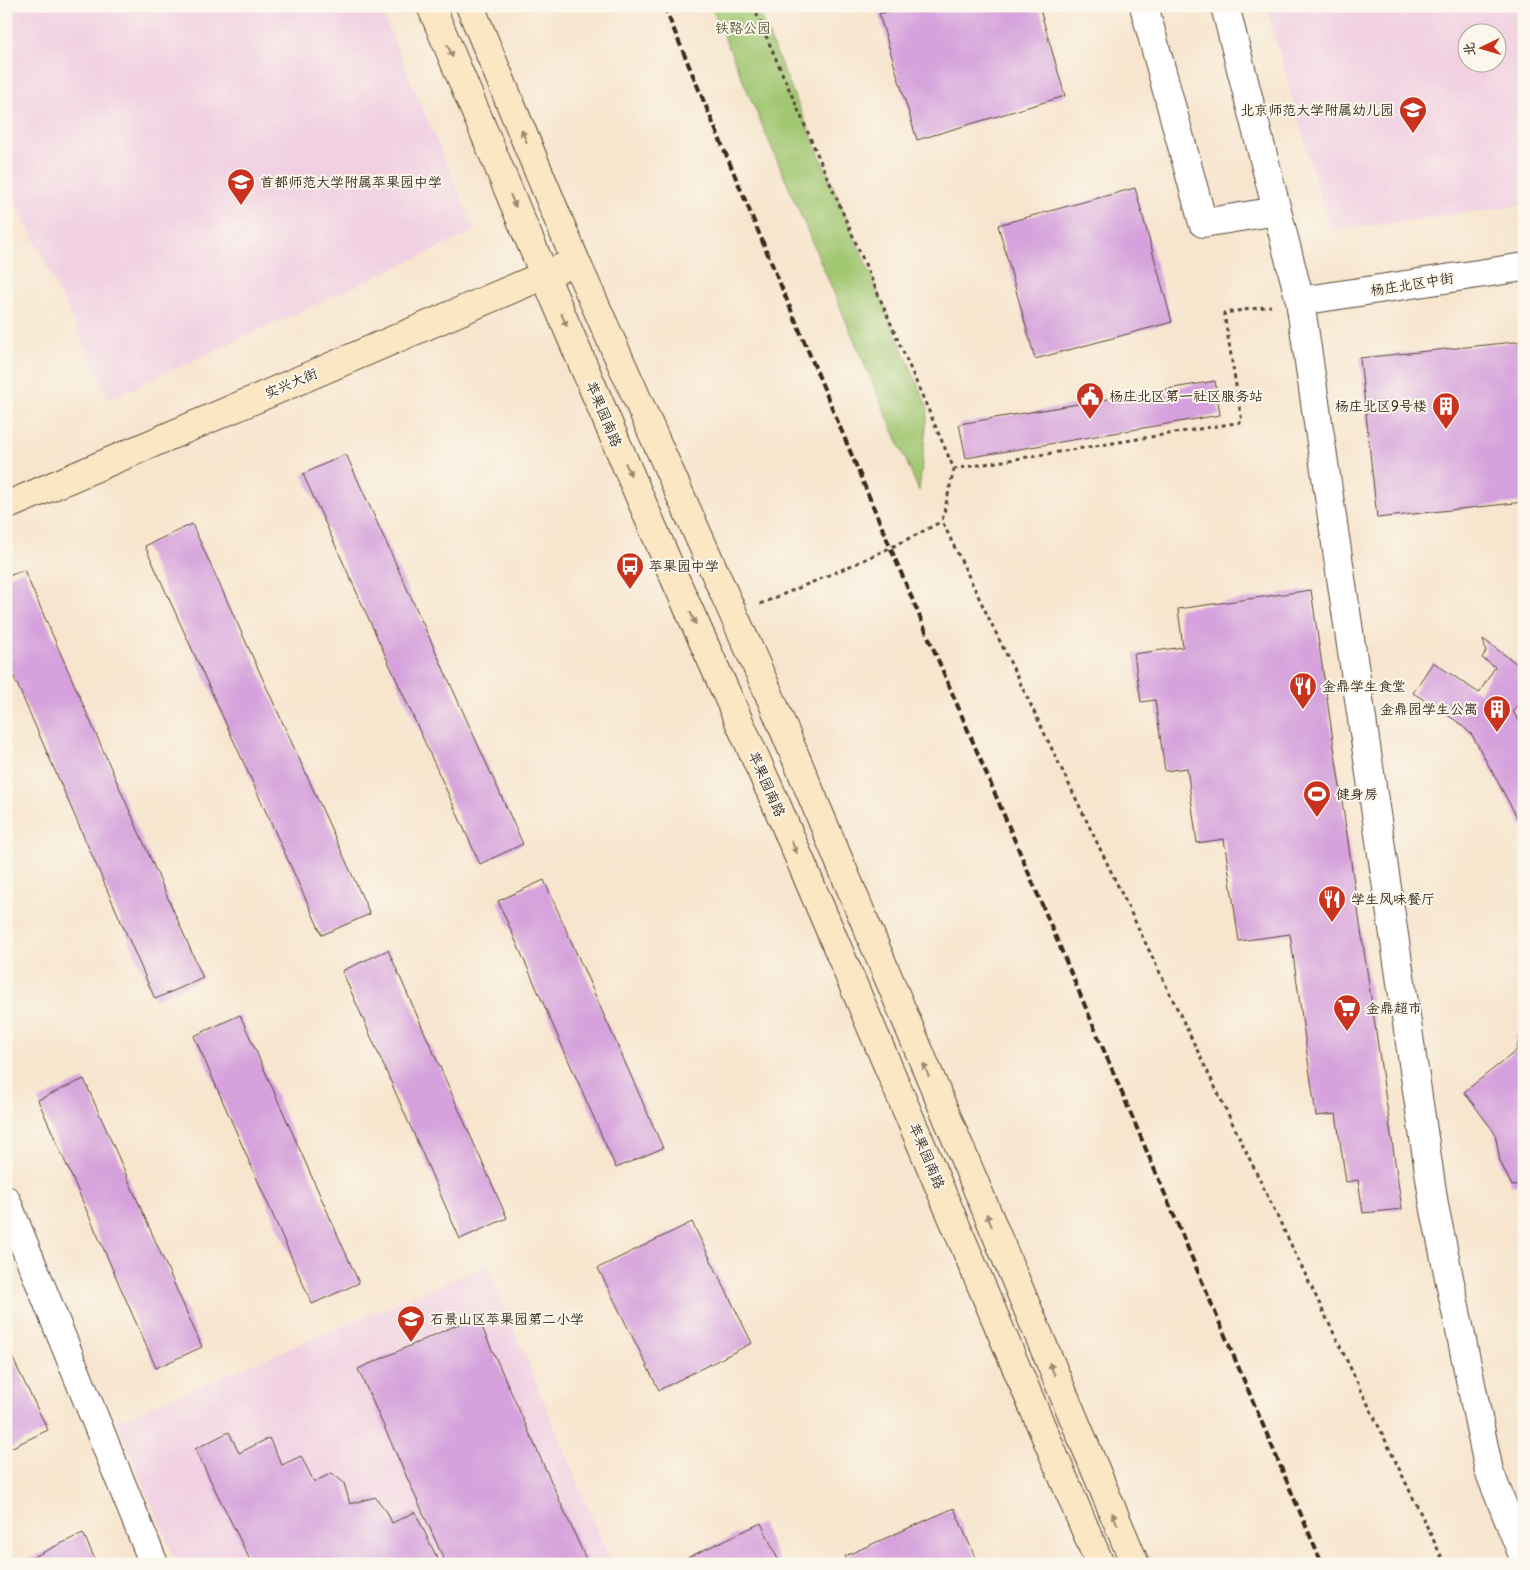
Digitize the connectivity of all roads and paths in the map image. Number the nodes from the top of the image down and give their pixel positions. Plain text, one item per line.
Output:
1 (431, 6) edge
2 (470, 6) edge
3 (753, 6) edge
4 (1144, 6) edge
5 (1225, 6) edge
6 (1277, 211) junction
7 (576, 262) junction
8 (1524, 267) edge
9 (545, 275) junction
10 (1300, 301) junction
11 (954, 469) junction
12 (6, 506) edge
13 (942, 521) junction
14 (732, 615) junction
15 (6, 1200) edge
16 (1524, 1558) edge
17 (154, 1564) edge
18 (1100, 1564) edge
19 (1135, 1564) edge
20 (1445, 1564) edge

1 -> 9 main road, 苹果园南路
7 -> 2 main road
3 - 11 path
4 - 6 street
5 - 6 street
6 - 10 street
7 - 9 main road, 实兴大街
7 - 14 main road
8 - 10 street, 杨庄北区中街
9 - 12 main road, 实兴大街
9 -> 18 main road, 苹果园南路
10 - 11 path
10 - 16 street
11 - 13 path
13 - 14 path
13 - 20 path
19 -> 14 main road
15 - 17 street

